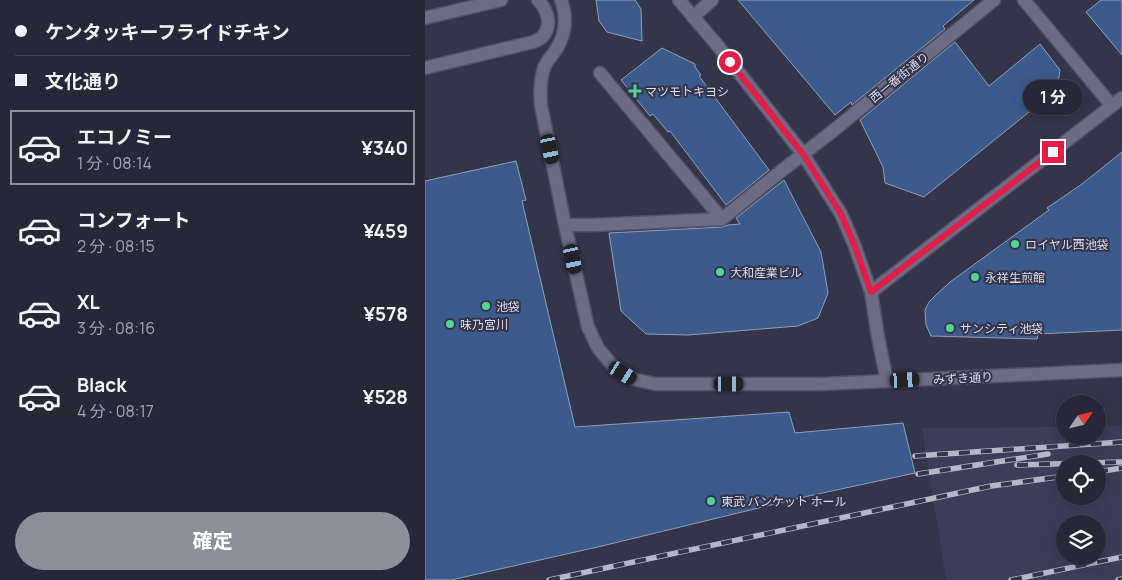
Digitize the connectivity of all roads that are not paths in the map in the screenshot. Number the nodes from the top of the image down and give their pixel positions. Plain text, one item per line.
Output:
1 (501, 0) edge
2 (538, 0) edge
3 (561, 0) edge
4 (679, 0) edge
5 (713, 0) edge
6 (994, 0) edge
7 (1024, 0) edge
8 (693, 17) junction
9 (425, 18) edge
10 (425, 68) edge
11 (600, 73) dead end
12 (1117, 102) edge
13 (803, 154) junction
14 (722, 219) junction
15 (565, 225) junction
16 (871, 292) junction
17 (1122, 370) edge
18 (887, 381) junction

1 - 9 street
2 - 10 street
3 - 15 street, みずき通り
4 - 8 street
5 - 8 street
6 - 13 street, 西一番街通り
7 - 12 street
8 - 13 street
11 - 14 street
12 - 16 street
13 - 14 street, 西一番街通り
13 - 16 street
14 - 15 street
15 - 18 street, みずき通り
16 - 18 street
17 - 18 street, みずき通り

